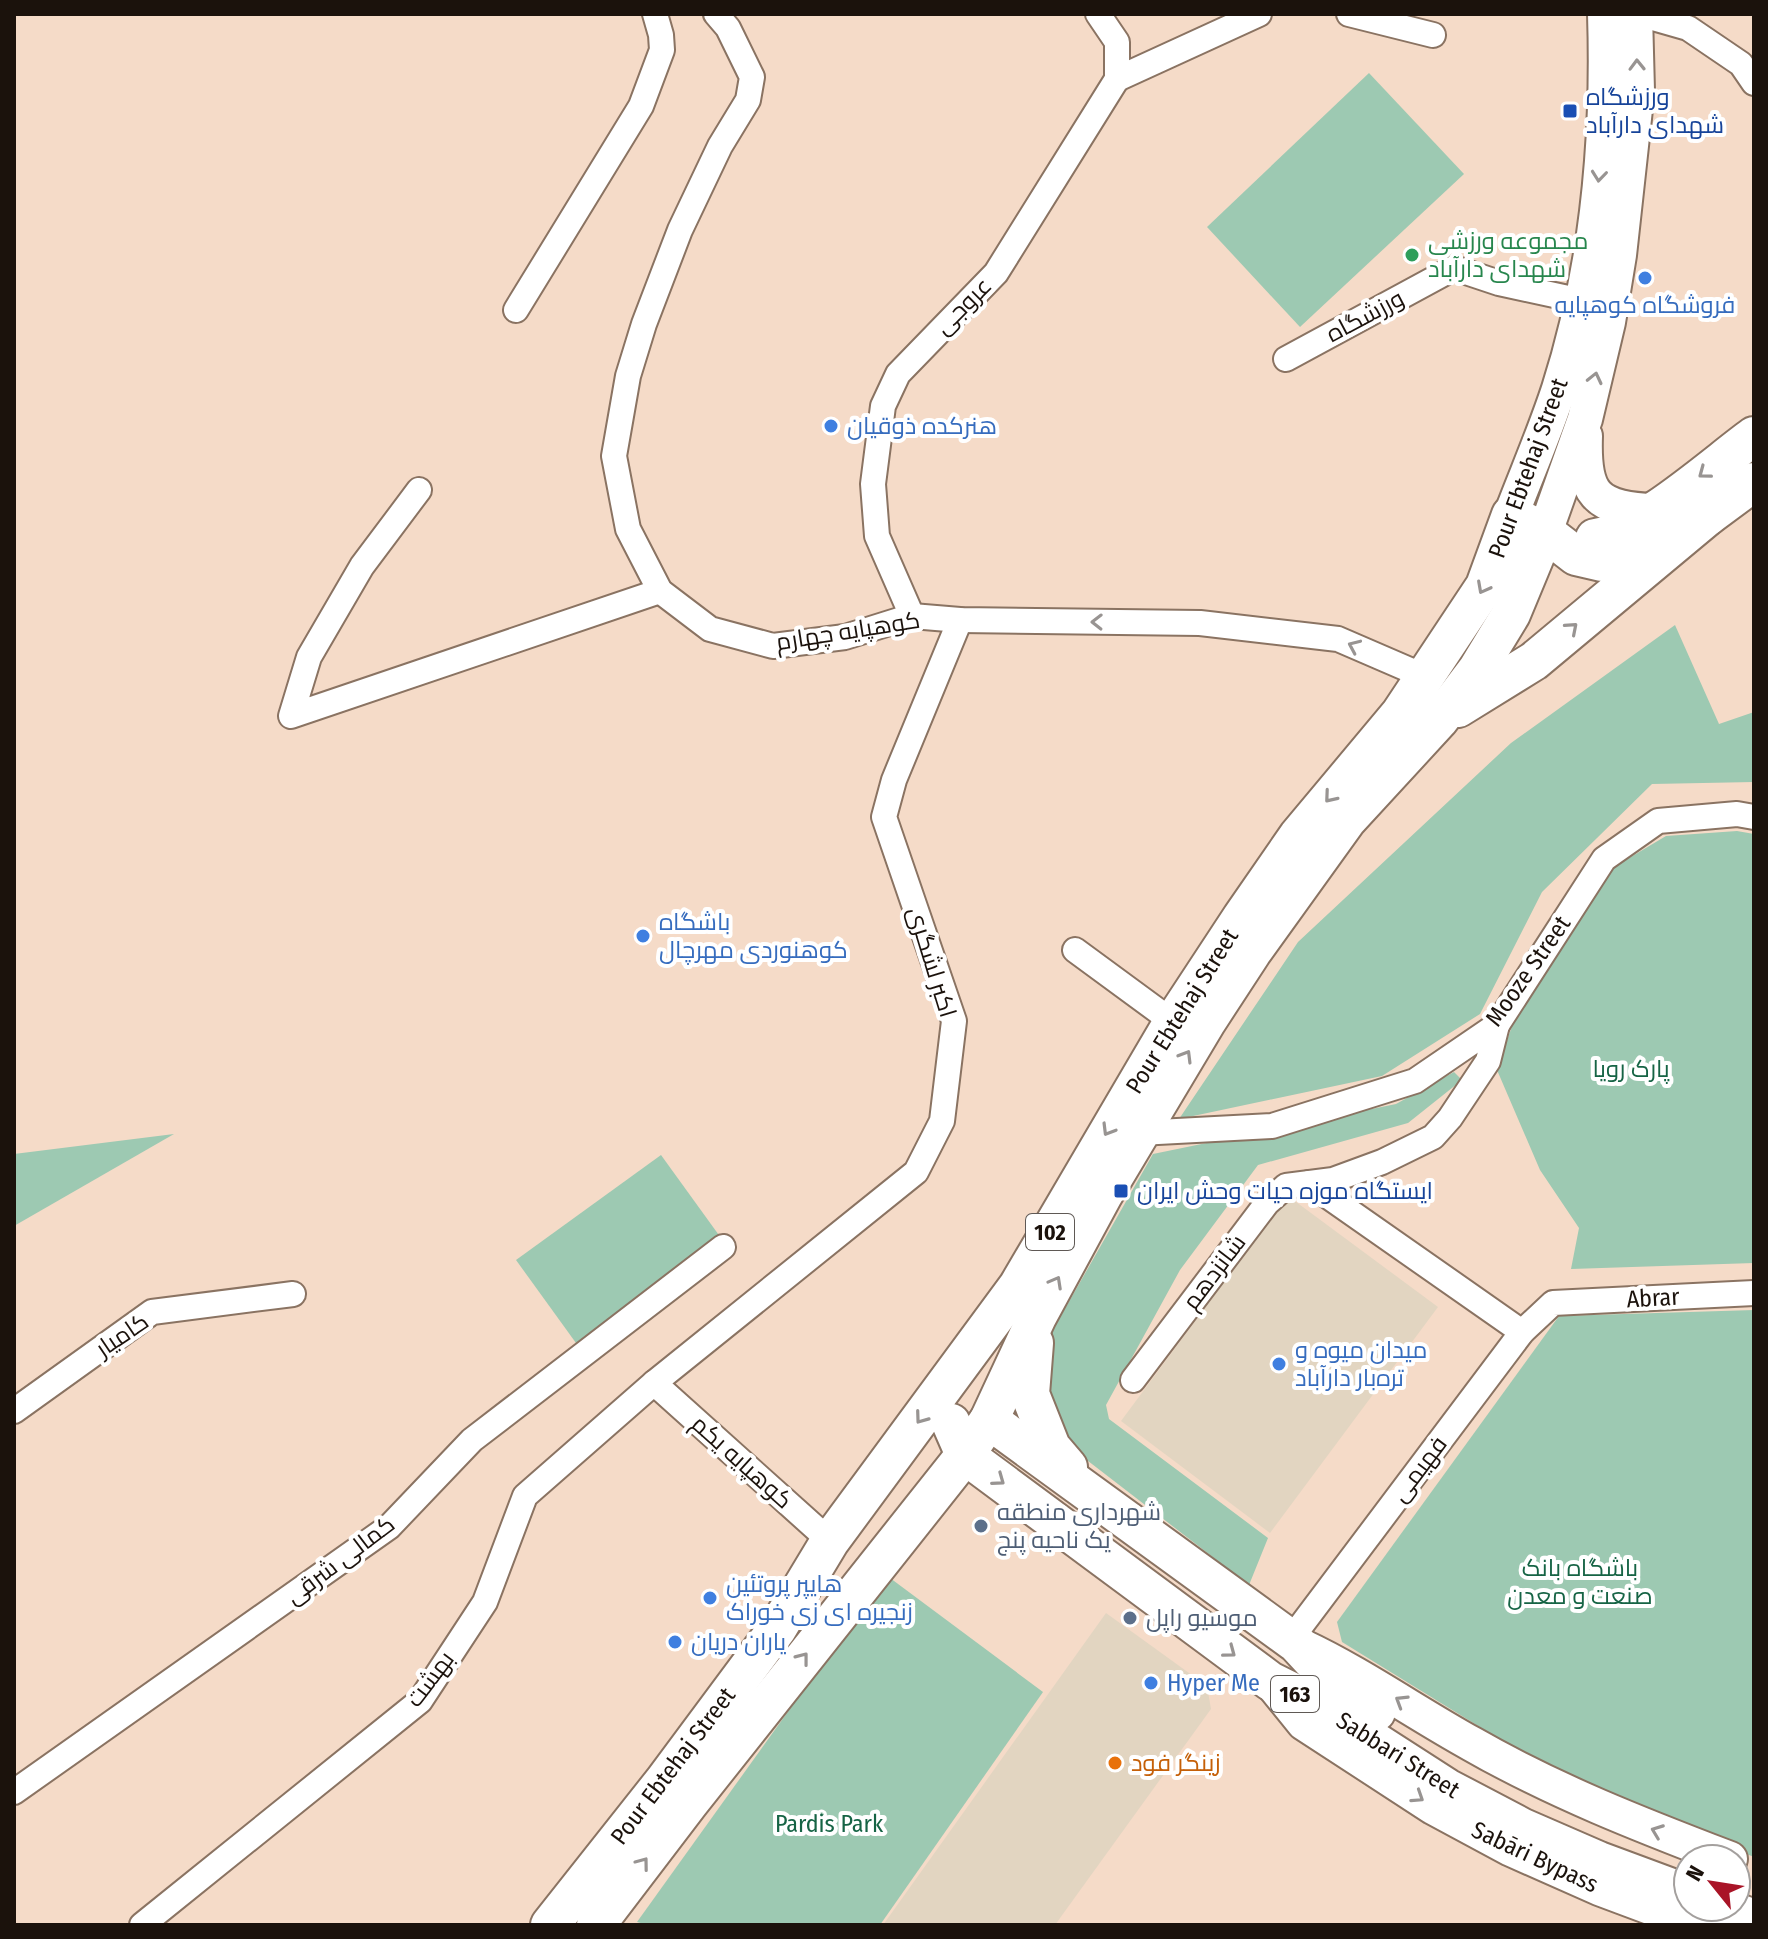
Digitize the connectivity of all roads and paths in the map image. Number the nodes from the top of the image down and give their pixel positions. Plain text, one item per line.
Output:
1 (655, 14) edge
2 (716, 14) edge
3 (1098, 14) edge
4 (1259, 14) edge
5 (1349, 14) edge
6 (1605, 14) edge
7 (1637, 14) edge
8 (1433, 35) dead end
9 (1750, 67) edge
10 (1117, 79) junction
11 (1582, 301) junction
12 (516, 310) dead end
13 (1286, 359) dead end
14 (1585, 419) junction
15 (1754, 436) edge
16 (1754, 482) edge
17 (419, 490) dead end
18 (1654, 511) junction
19 (1511, 515) junction
20 (1708, 516) junction
21 (1545, 532) junction
22 (660, 591) junction
23 (912, 616) junction
24 (960, 620) junction
25 (1426, 677) junction
26 (1400, 714) junction
27 (1439, 720) junction
28 (1754, 817) edge
29 (1075, 950) dead end
30 (1173, 1022) junction
31 (1497, 1025) junction
32 (1139, 1133) junction
33 (1309, 1183) junction
34 (723, 1247) dead end
35 (1754, 1293) edge
36 (293, 1294) dead end
37 (1028, 1302) junction
38 (1553, 1303) joint
39 (1522, 1332) junction
40 (1133, 1380) dead end
41 (654, 1383) junction
42 (14, 1411) edge
43 (989, 1420) junction
44 (958, 1439) junction
45 (1088, 1490) junction
46 (830, 1541) junction
47 (1176, 1554) junction
48 (1148, 1590) junction
49 (777, 1629) junction
50 (1294, 1642) junction
51 (1270, 1681) junction
52 (14, 1792) edge
53 (1688, 1843) edge
54 (1672, 1863) edge
55 (1672, 1888) edge
56 (584, 1920) edge
57 (142, 1925) edge
58 (1698, 1925) edge

1 - 12 street
2 - 22 street, کوهپایه چهارم
3 - 10 street
4 - 10 street
5 - 8 street
6 -> 11 main road, Pour Ebtehaj Street / 102
7 - 9 street
14 -> 7 main road, Pour Ebtehaj Street / 102
10 - 23 street, عروجی
11 - 13 street, ورزشگاه
11 - 19 main road, Pour Ebtehaj Street / 102
14 - 18 main road
14 - 21 main road, Pour Ebtehaj Street / 102
15 -> 18 main road
16 - 20 main road
17 - 22 street
18 - 21 main road
19 - 21 main road
19 -> 25 main road, Pour Ebtehaj Street / 102
20 - 21 main road
27 -> 20 main road
21 - 27 main road, Pour Ebtehaj Street / 102
22 - 23 street, کوهپایه چهارم
23 - 24 street, کوهپایه چهارم
25 -> 24 street, کوهپایه چهارم
24 - 41 street, اکبر لشگری
25 - 26 main road, Pour Ebtehaj Street / 102
26 - 27 main road
26 -> 30 main road, Pour Ebtehaj Street / 102
32 -> 27 main road, Pour Ebtehaj Street / 102
28 - 31 street, Mooze Street
29 - 30 street
30 -> 37 main road, Pour Ebtehaj Street / 102
31 - 32 street, Mooze Street
31 - 33 street, شانزدهم
37 -> 32 main road, Pour Ebtehaj Street / 102
33 - 39 street
33 - 40 street, شانزدهم
34 - 52 street, کمالی شرقی
35 - 38 street, Abrar
36 - 42 street, کامیار
37 - 43 main road, Pour Ebtehaj Street / 102
37 - 44 main road
37 - 45 main road
37 -> 46 main road, Pour Ebtehaj Street / 102
38 - 39 street, فهیمی
39 - 50 street, فهیمی
41 - 46 street, کوهپایه یکم
41 - 57 street, بهشت
43 - 44 main road, Pour Ebtehaj Street / 102
43 - 45 main road, 163
44 -> 48 main road, Sabbari Street / 163
44 - 49 main road
56 -> 44 main road, Pour Ebtehaj Street / 102
45 - 47 main road, 163
46 - 49 main road, Pour Ebtehaj Street / 102
47 - 48 main road
47 - 50 main road, 163
48 -> 51 main road, Sabbari Street / 163
49 - 56 main road, Pour Ebtehaj Street / 102
53 -> 50 main road
50 - 54 main road, 163
51 - 55 main road, Sabbari Street / 163
51 -> 58 main road, Sabāri Bypass

